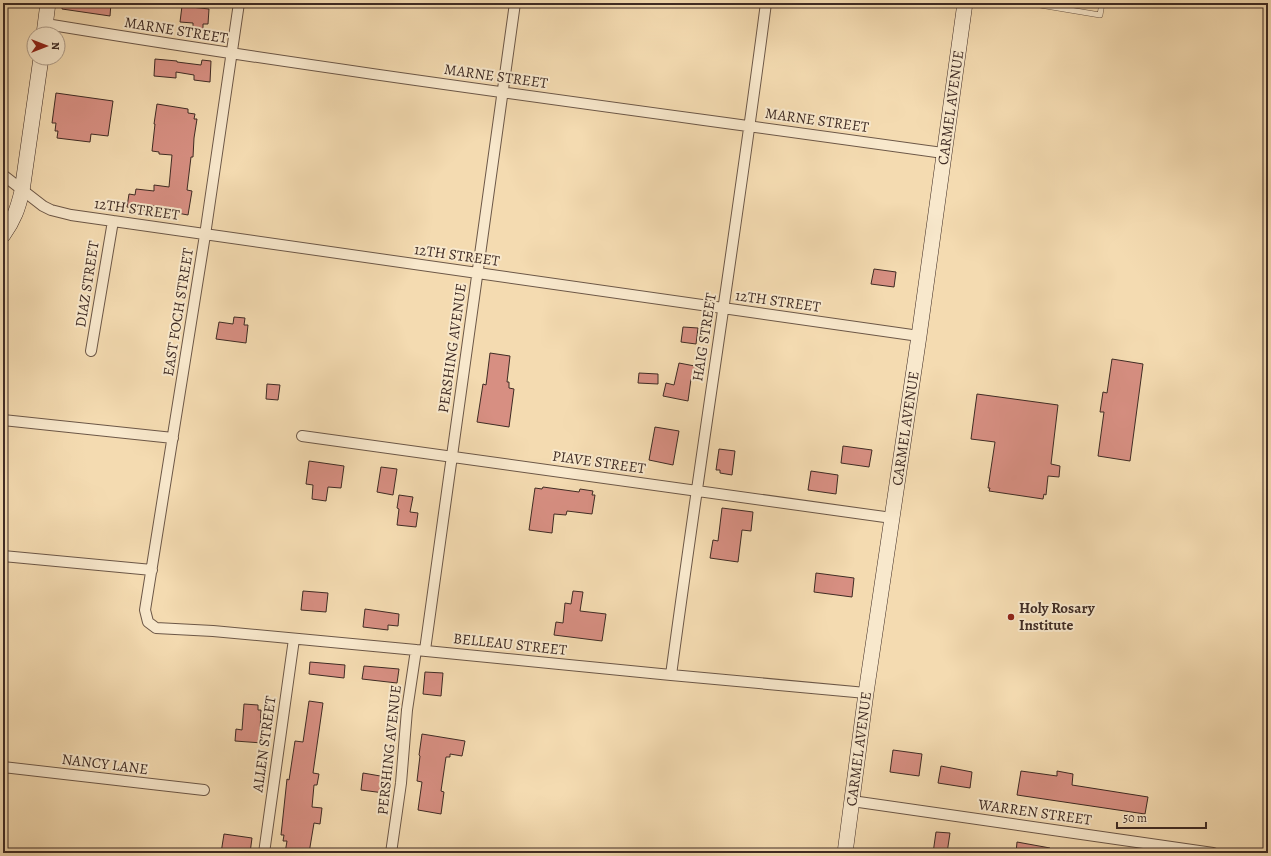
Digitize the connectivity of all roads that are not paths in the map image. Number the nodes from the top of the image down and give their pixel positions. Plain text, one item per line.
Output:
1 (48, 3) edge
2 (239, 3) edge
3 (515, 3) edge
4 (766, 3) edge
5 (965, 3) edge
6 (1028, 3) edge
7 (1102, 3) edge
8 (45, 26) edge
9 (66, 32) edge
10 (233, 53) junction
11 (40, 66) edge
12 (503, 92) junction
13 (750, 126) junction
14 (943, 153) junction
15 (3, 175) edge
16 (22, 191) junction
17 (113, 221) junction
18 (205, 234) junction
19 (3, 235) edge
20 (477, 273) junction
21 (724, 308) junction
22 (919, 336) junction
23 (91, 352) dead end
24 (3, 420) edge
25 (302, 436) dead end
26 (173, 438) junction
27 (452, 457) junction
28 (696, 491) junction
29 (892, 518) junction
30 (3, 556) edge
31 (152, 570) junction
32 (151, 625) joint
33 (294, 639) junction
34 (421, 650) junction
35 (671, 675) junction
36 (866, 693) junction
37 (3, 767) edge
38 (204, 790) dead end
39 (852, 801) junction
40 (264, 853) edge
41 (391, 853) edge
42 (845, 853) edge
43 (1213, 853) edge

1 - 8 main road
2 - 10 street, EAST FOCH STREET
3 - 12 street, PERSHING AVENUE
4 - 13 street, HAIG STREET
5 - 14 main road, CARMEL AVENUE
6 - 7 lane
9 - 10 street, MARNE STREET
10 - 12 street, MARNE STREET
10 - 18 street, EAST FOCH STREET
11 - 16 main road
12 - 13 street, MARNE STREET
12 - 20 street, PERSHING AVENUE
13 - 14 street, MARNE STREET
13 - 21 street, HAIG STREET
14 - 22 main road, CARMEL AVENUE
15 - 16 street, 12TH STREET
16 - 17 street, 12TH STREET
16 - 19 main road
17 - 18 street, 12TH STREET
17 - 23 street, DIAZ STREET
18 - 20 street, 12TH STREET
18 - 26 street, EAST FOCH STREET
20 - 21 street, 12TH STREET
20 - 27 street, PERSHING AVENUE
21 - 22 street, 12TH STREET
21 - 28 street, HAIG STREET
22 - 29 main road, CARMEL AVENUE
24 - 26 street
25 - 27 street, PIAVE STREET
26 - 31 street, EAST FOCH STREET
27 - 28 street, PIAVE STREET
27 - 34 street, PERSHING AVENUE
28 - 29 street, PIAVE STREET
28 - 35 street, HAIG STREET
29 - 36 main road, CARMEL AVENUE
30 - 31 street
31 - 32 street, EAST FOCH STREET
32 - 33 street, BELLEAU STREET
33 - 34 street, BELLEAU STREET
33 - 40 street, ALLEN STREET
34 - 35 street, BELLEAU STREET
34 - 41 street, PERSHING AVENUE
35 - 36 street, BELLEAU STREET
36 - 39 main road, CARMEL AVENUE
37 - 38 street, NANCY LANE
39 - 42 main road, CARMEL AVENUE
39 - 43 street, WARREN STREET

